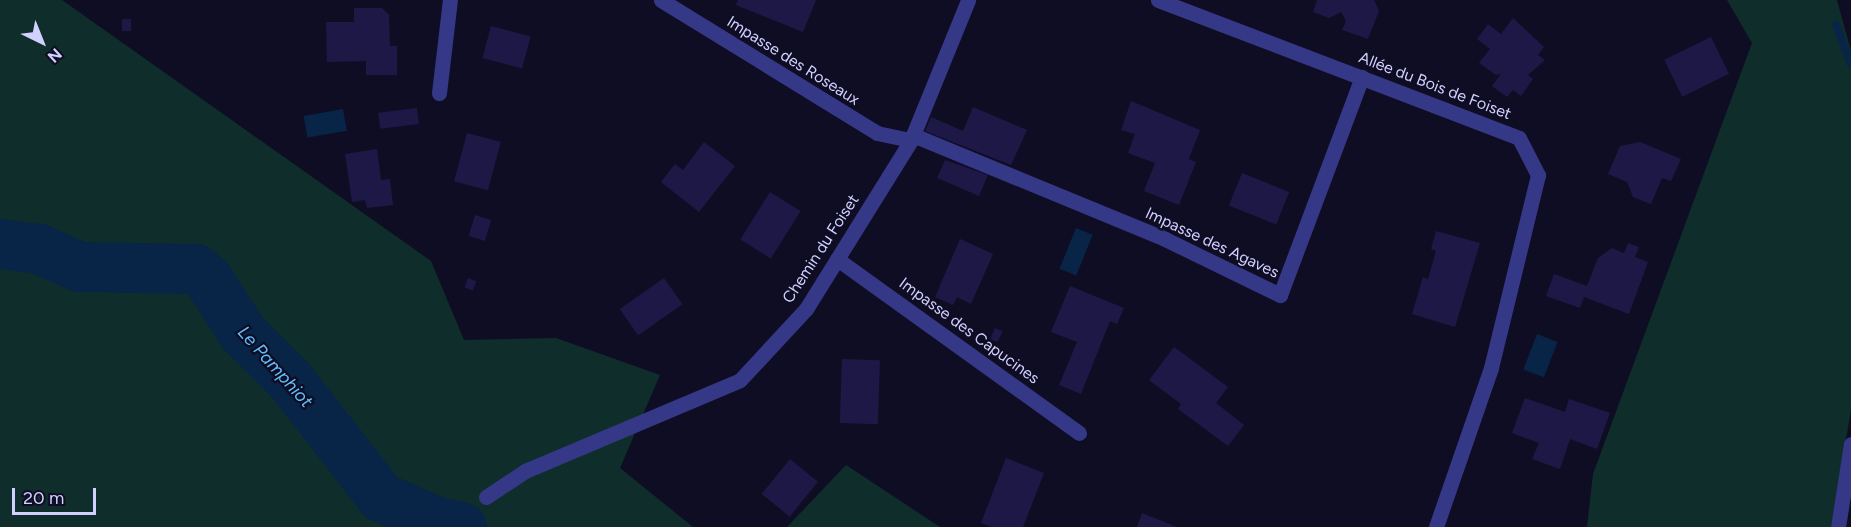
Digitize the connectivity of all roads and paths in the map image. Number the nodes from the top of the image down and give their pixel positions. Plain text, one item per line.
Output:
1 (450, 0) edge
2 (661, 0) edge
3 (968, 0) edge
4 (1158, 0) edge
5 (1362, 78) junction
6 (439, 93) dead end
7 (912, 138) junction
8 (837, 259) junction
9 (1079, 433) dead end
10 (1851, 444) edge
11 (486, 498) dead end
12 (1436, 527) edge
13 (1838, 527) edge

1 - 6 street
2 - 7 street, Impasse des Roseaux
3 - 7 street, Chemin du Foiset
4 - 5 street, Allée du Bois de Foiset
5 - 7 street, Impasse des Agaves
5 - 12 street, Allée du Bois de Foiset
7 - 8 street, Chemin du Foiset
8 - 9 street, Impasse des Capucines
8 - 11 street, Chemin du Foiset
10 - 13 street

